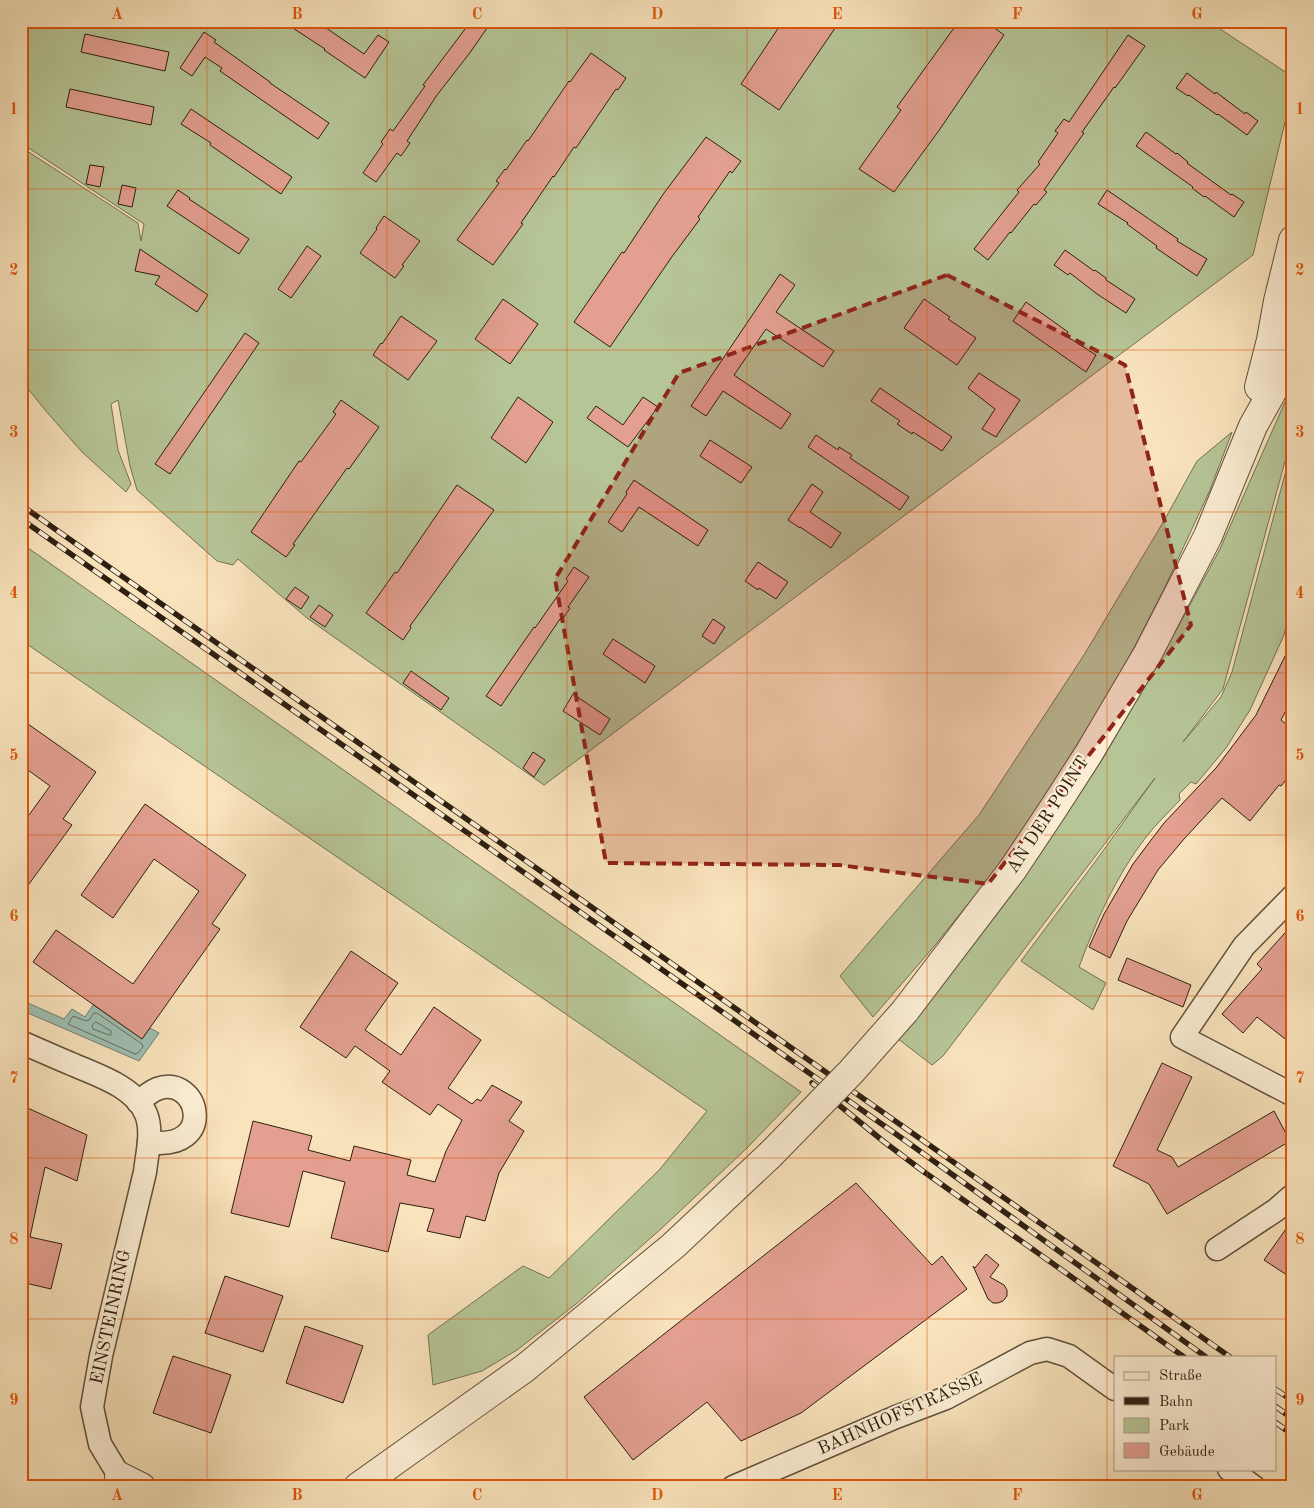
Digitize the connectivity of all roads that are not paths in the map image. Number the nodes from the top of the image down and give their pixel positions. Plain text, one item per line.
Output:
1 (1293, 240) edge
2 (1293, 285) edge
3 (1282, 341) edge
4 (1293, 896) edge
5 (21, 1042) edge
6 (1293, 1095) edge
7 (138, 1102) junction
8 (149, 1142) junction
9 (1293, 1195) edge
10 (1218, 1249) dead end
11 (1114, 1388) edge
12 (1230, 1470) edge
13 (129, 1483) edge
14 (747, 1484) edge
15 (358, 1487) edge
16 (1254, 1487) edge

1 - 3 street, AN DER POINT
2 - 3 street, AN DER POINT
3 - 15 street, AN DER POINT, bridge
4 - 6 street
5 - 7 street, EINSTEINRING
7 - 8 street, EINSTEINRING
7 - 8 street
8 - 13 street, EINSTEINRING
9 - 10 street
11 - 14 street, BAHNHOFSTRASSE
12 - 16 street

